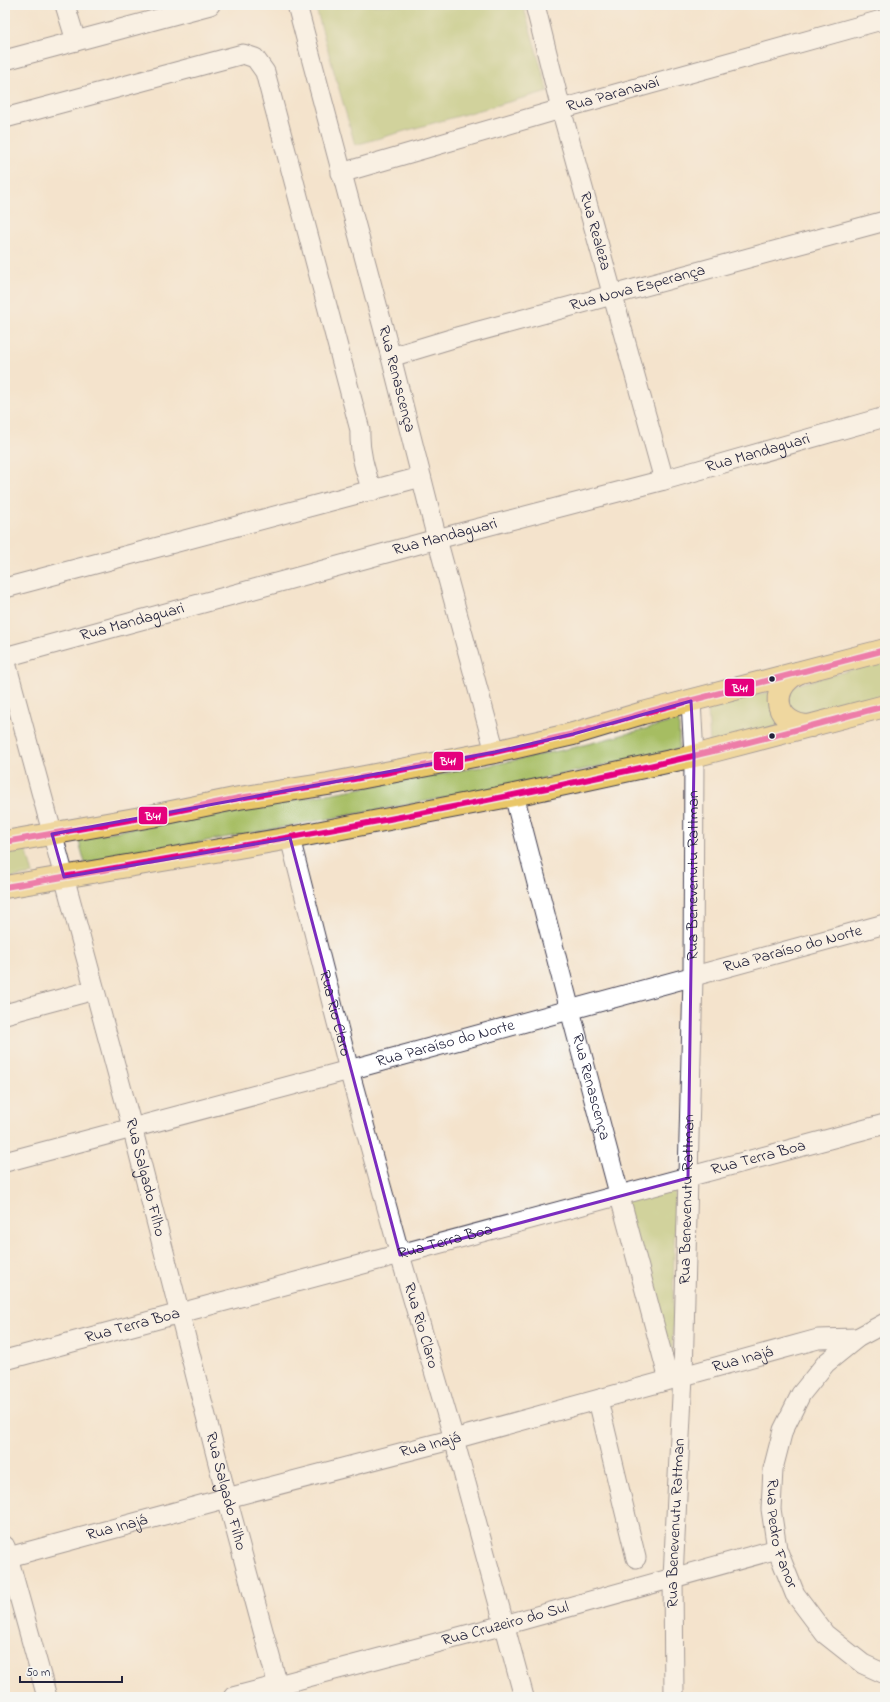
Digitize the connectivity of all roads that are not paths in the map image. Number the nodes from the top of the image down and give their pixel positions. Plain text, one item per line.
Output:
1 (65, 5) edge
2 (210, 5) edge
3 (297, 5) edge
4 (535, 5) edge
5 (882, 19) edge
6 (76, 41) junction
7 (5, 60) edge
8 (561, 109) junction
9 (5, 118) edge
10 (341, 173) junction
11 (885, 221) edge
12 (614, 294) junction
13 (391, 357) junction
14 (885, 418) edge
15 (421, 477) junction
16 (664, 480) junction
17 (372, 491) junction
18 (437, 539) junction
19 (5, 588) edge
20 (885, 650) edge
21 (5, 658) edge
22 (799, 673) junction
23 (691, 701) junction
24 (885, 706) edge
25 (811, 726) junction
26 (495, 752) junction
27 (694, 756) junction
28 (514, 795) junction
29 (52, 834) junction
30 (290, 838) junction
31 (5, 842) edge
32 (64, 877) junction
33 (5, 886) edge
34 (885, 924) edge
35 (693, 977) junction
36 (94, 990) junction
37 (570, 1010) junction
38 (5, 1014) edge
39 (349, 1070) junction
40 (885, 1124) edge
41 (132, 1127) junction
42 (5, 1162) edge
43 (688, 1178) junction
44 (621, 1196) junction
45 (400, 1255) junction
46 (180, 1314) junction
47 (885, 1323) edge
48 (857, 1338) junction
49 (5, 1360) edge
50 (676, 1378) junction
51 (598, 1400) junction
52 (454, 1440) junction
53 (227, 1498) junction
54 (777, 1549) junction
55 (6, 1554) edge
56 (636, 1558) dead end
57 (673, 1577) junction
58 (504, 1624) junction
59 (885, 1674) edge
60 (280, 1691) edge
61 (47, 1697) edge
62 (233, 1697) edge
63 (524, 1697) edge
64 (674, 1697) edge

1 - 6 street
2 - 6 street
3 - 10 street, Rua Renascença
4 - 8 street, Rua Realeza
5 - 8 street, Rua Paranavaí
6 - 7 street
8 - 10 street, Rua Paranavaí
8 - 12 street, Rua Realeza
9 - 17 street
10 - 13 street, Rua Renascença
11 - 12 street, Rua Nova Esperança
12 - 13 street, Rua Nova Esperança
12 - 16 street, Rua Realeza
13 - 15 street, Rua Renascença
14 - 16 street, Rua Mandaguari
15 - 17 street
15 - 18 street, Rua Renascença
16 - 18 street, Rua Mandaguari
17 - 19 street
18 - 21 street, Rua Mandaguari
18 - 26 street, Rua Renascença
20 - 22 main road
21 - 29 street, Rua Salgado Filho
22 - 23 main road
22 - 25 main road
23 - 26 main road
23 - 27 street, Rua Benevenutu Rattman
24 - 25 main road
25 - 27 main road
26 - 29 main road
27 - 28 main road
27 - 35 street, Rua Benevenutu Rattman
28 - 30 main road
28 - 37 street, Rua Renascença
29 - 31 main road
29 - 32 street, Rua Salgado Filho
30 - 32 main road
30 - 39 street, Rua Rio Claro
32 - 33 main road
32 - 36 street, Rua Salgado Filho
34 - 35 street, Rua Paraíso do Norte
35 - 37 street, Rua Paraíso do Norte
35 - 43 street, Rua Benevenutu Rattman
36 - 38 street
36 - 41 street, Rua Salgado Filho
37 - 39 street, Rua Paraíso do Norte
37 - 44 street, Rua Renascença
39 - 41 street, Rua Paraíso do Norte
39 - 45 street, Rua Rio Claro
40 - 43 street, Rua Terra Boa
41 - 42 street, Rua Paraíso do Norte
41 - 46 street, Rua Salgado Filho
43 - 44 street, Rua Terra Boa
43 - 50 street, Rua Benevenutu Rattman
44 - 45 street, Rua Terra Boa
44 - 50 street, Rua Renascença
45 - 46 street, Rua Terra Boa
45 - 52 street, Rua Rio Claro
46 - 49 street, Rua Terra Boa
46 - 53 street, Rua Salgado Filho
47 - 48 street, Rua Pedro Fanor
48 - 50 street, Rua Inajá
48 - 54 street, Rua Pedro Fanor
50 - 51 street, Rua Inajá
50 - 57 street, Rua Benevenutu Rattman
51 - 52 street, Rua Inajá
51 - 56 street
52 - 53 street, Rua Inajá
52 - 58 street, Rua Rio Claro
53 - 55 street, Rua Inajá
53 - 60 street, Rua Salgado Filho
54 - 57 street, Rua Cruzeiro do Sul
54 - 59 street, Rua Pedro Fanor
55 - 61 street
57 - 58 street, Rua Cruzeiro do Sul
57 - 64 street, Rua Benevenutu Rattman
58 - 60 street, Rua Cruzeiro do Sul
58 - 63 street, Rua Rio Claro
60 - 62 street, Rua Cruzeiro do Sul

